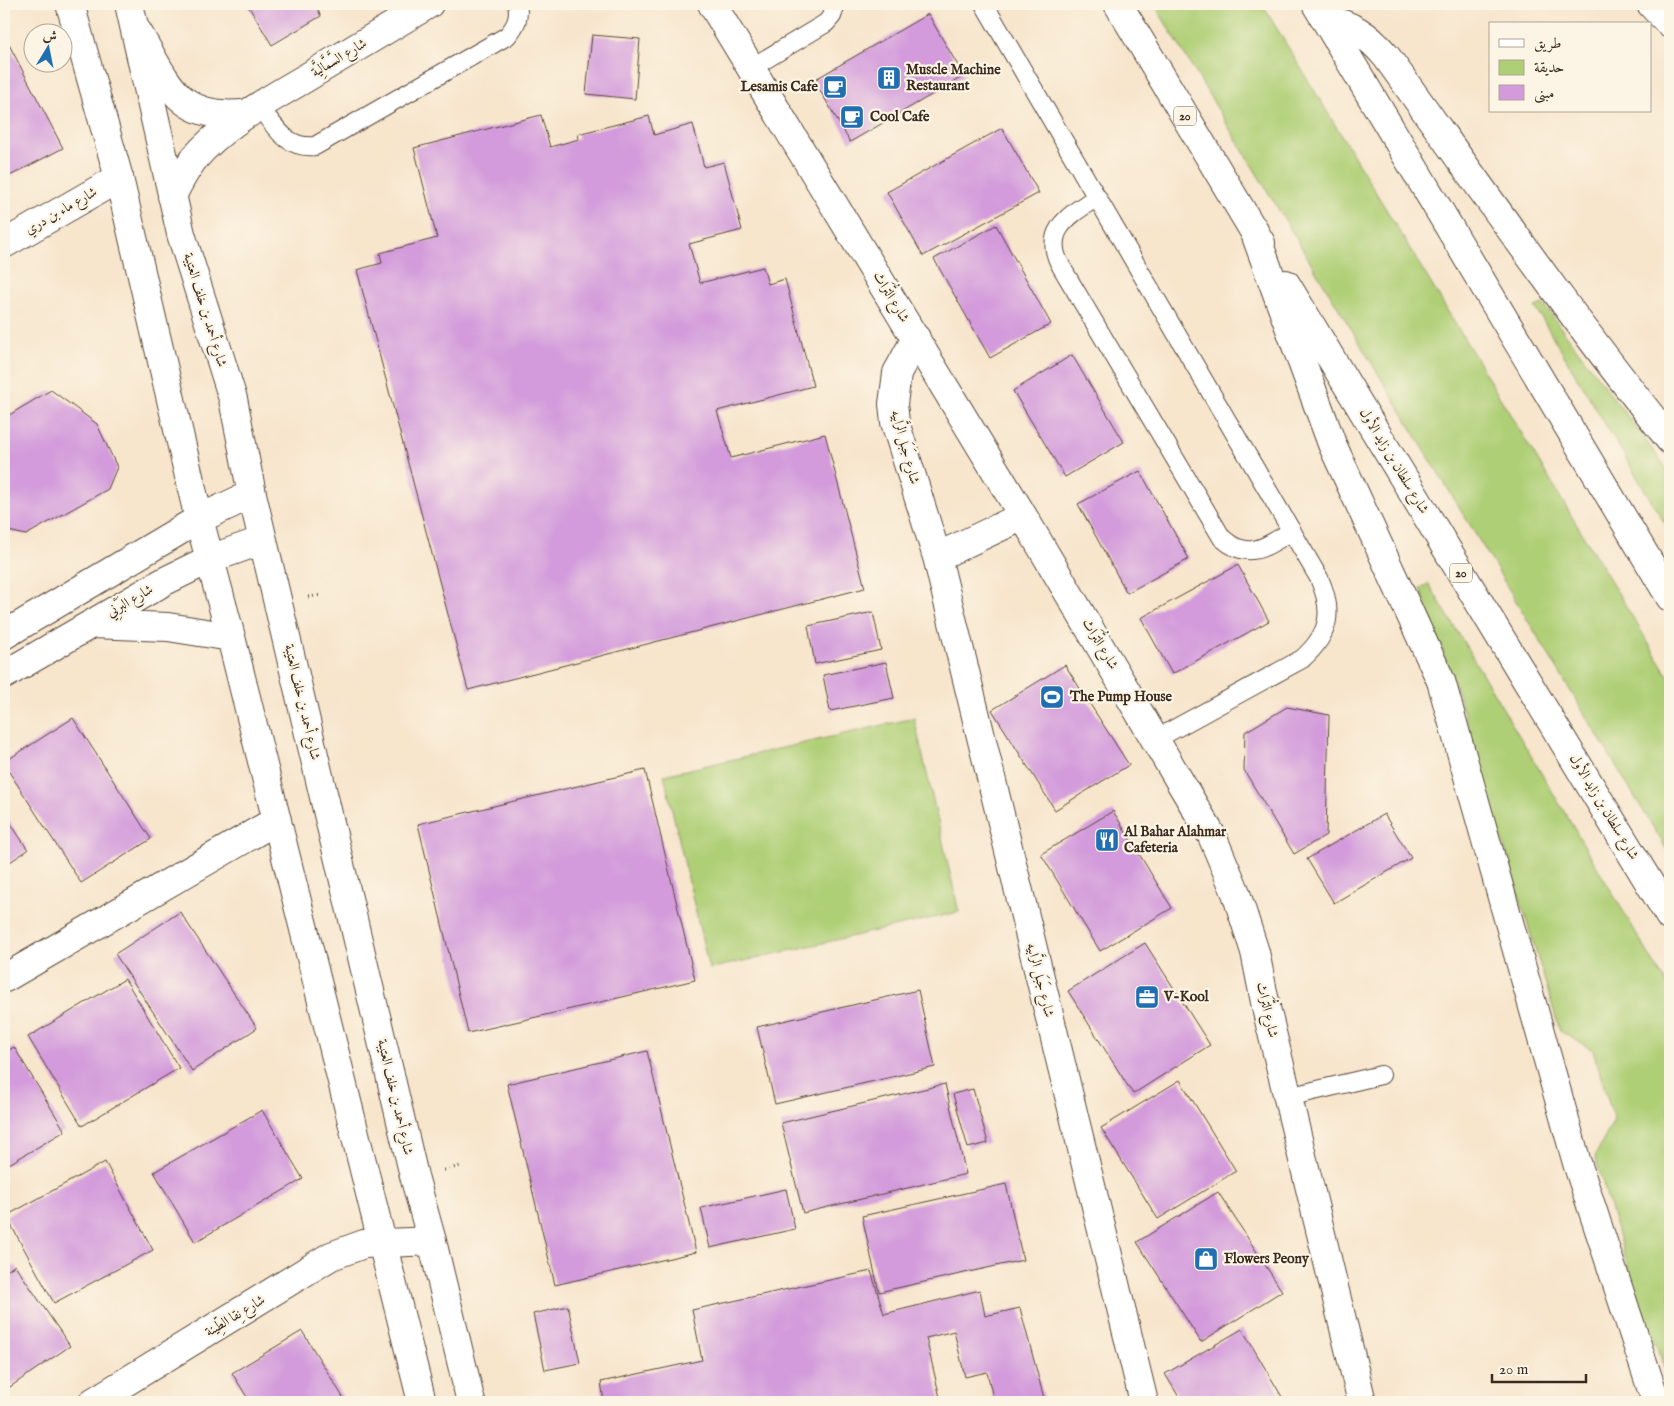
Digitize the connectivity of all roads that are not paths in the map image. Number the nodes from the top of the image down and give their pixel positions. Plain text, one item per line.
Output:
1 (70, 4) edge
2 (429, 4) edge
3 (517, 4) edge
4 (712, 4) edge
5 (836, 4) edge
6 (984, 4) edge
7 (1118, 4) edge
8 (1651, 4) edge
9 (1320, 11) edge
10 (133, 16) edge
11 (1670, 24) edge
12 (751, 68) junction
13 (254, 110) junction
14 (119, 178) junction
15 (172, 196) junction
16 (1097, 197) junction
17 (1253, 228) junction
18 (4, 244) edge
19 (916, 338) junction
20 (1670, 440) edge
21 (252, 494) junction
22 (1023, 516) junction
23 (199, 520) junction
24 (1292, 532) junction
25 (263, 540) junction
26 (937, 557) junction
27 (210, 559) junction
28 (1670, 597) edge
29 (90, 624) junction
30 (4, 635) edge
31 (231, 637) junction
32 (4, 675) edge
33 (1156, 739) junction
34 (277, 820) junction
35 (1670, 918) edge
36 (5, 978) dead end
37 (1381, 1075) dead end
38 (1288, 1097) junction
39 (432, 1241) junction
40 (382, 1243) junction
41 (1654, 1398) edge
42 (94, 1402) edge
43 (422, 1402) edge
44 (471, 1402) edge
45 (1144, 1402) edge
46 (1362, 1402) edge

1 - 14 street
2 - 13 street, شارع السَّمَّالِيَّة
3 - 13 lane
4 - 12 street, شارع التُّرَاث
5 - 12 lane
6 - 16 lane
7 - 17 street, شارع سلطان بن زايد الأول / 20
8 - 11 street
9 - 20 street
9 - 28 street
10 - 13 street, شارع السَّمَّالِيَّة
10 - 15 street, شارع أحمد بن خلف العتيبة
12 - 19 street, شارع التُّرَاث
13 - 15 street, شارع السَّمَّالِيَّة
14 - 18 street, شارع ماء بن دري
14 - 23 street
15 - 21 street, شارع أحمد بن خلف العتيبة
16 - 24 lane
16 - 24 lane
17 - 35 street, شارع سلطان بن زايد الأول / 20
17 - 41 street
19 - 22 street, شارع التُّرَاث
19 - 26 street, شارع جَبَل الرَّابيه
21 - 23 street
21 - 25 street, شارع أحمد بن خلف العتيبة
22 - 26 street
22 - 33 street, شارع التُّرَاث
23 - 27 street
23 - 30 street
24 - 33 lane
25 - 27 street, شارع البَرْنِي
25 - 39 street, شارع أحمد بن خلف العتيبة
26 - 45 street, شارع جَبَل الرَّابيه
27 - 29 street, شارع البَرْنِي
27 - 31 street
29 - 31 street
29 - 32 street, شارع البَرْنِي
31 - 34 street
33 - 38 street, شارع التُّرَاث
34 - 36 street
34 - 40 street
37 - 38 lane
38 - 46 street, شارع التُّرَاث
39 - 40 street, شارع نِقا الطِّينة
39 - 44 street, شارع أحمد بن خلف العتيبة
40 - 42 street, شارع نِقا الطِّينة
40 - 43 street

